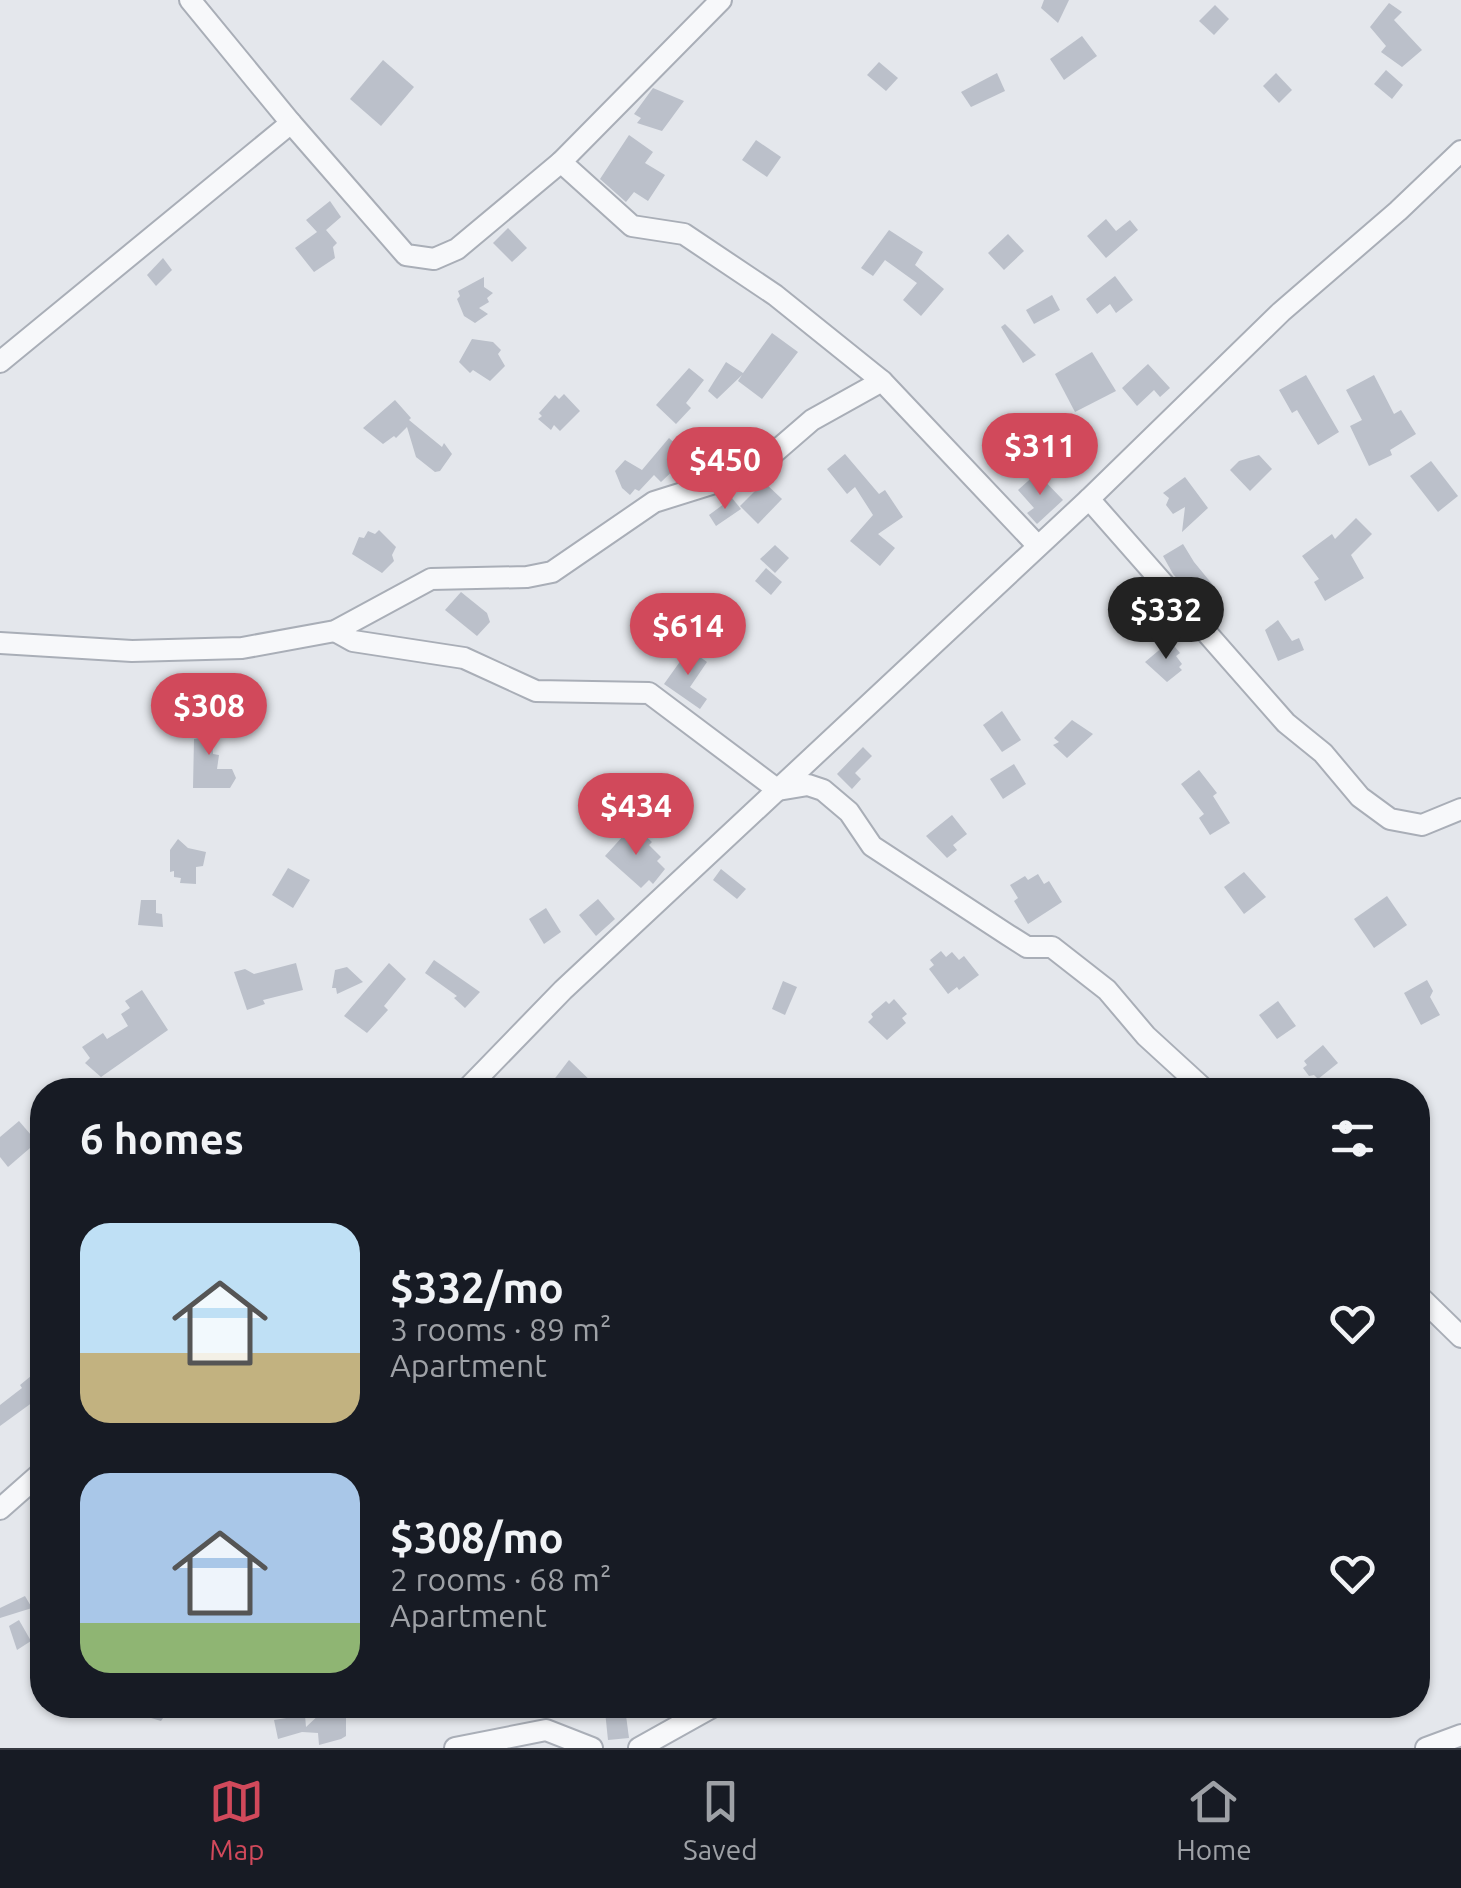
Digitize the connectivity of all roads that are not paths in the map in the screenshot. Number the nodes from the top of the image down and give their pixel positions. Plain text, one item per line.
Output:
1 (190, 0) edge
2 (722, 0) edge
3 (291, 122) junction
4 (1461, 151) edge
5 (561, 162) junction
6 (0, 362) edge
7 (882, 381) junction
8 (1090, 498) junction
9 (1037, 545) junction
10 (335, 631) junction
11 (0, 643) edge
12 (778, 790) junction
13 (1461, 809) edge
14 (478, 1078) edge
15 (1192, 1078) edge
16 (1430, 1307) edge
17 (1461, 1337) edge
18 (30, 1483) edge
19 (0, 1509) edge
20 (693, 1718) edge
21 (1461, 1735) edge
22 (455, 1748) edge
23 (592, 1748) edge
24 (640, 1748) edge
25 (1426, 1748) edge

1 - 3 street
2 - 5 street
3 - 5 street
3 - 6 street
4 - 8 street
5 - 7 street
7 - 9 street
7 - 10 street
8 - 9 street
8 - 13 street
9 - 12 street
10 - 11 street
10 - 12 street
12 - 14 street
12 - 15 street
16 - 17 street
18 - 19 street
20 - 24 street
21 - 25 street
22 - 23 street

